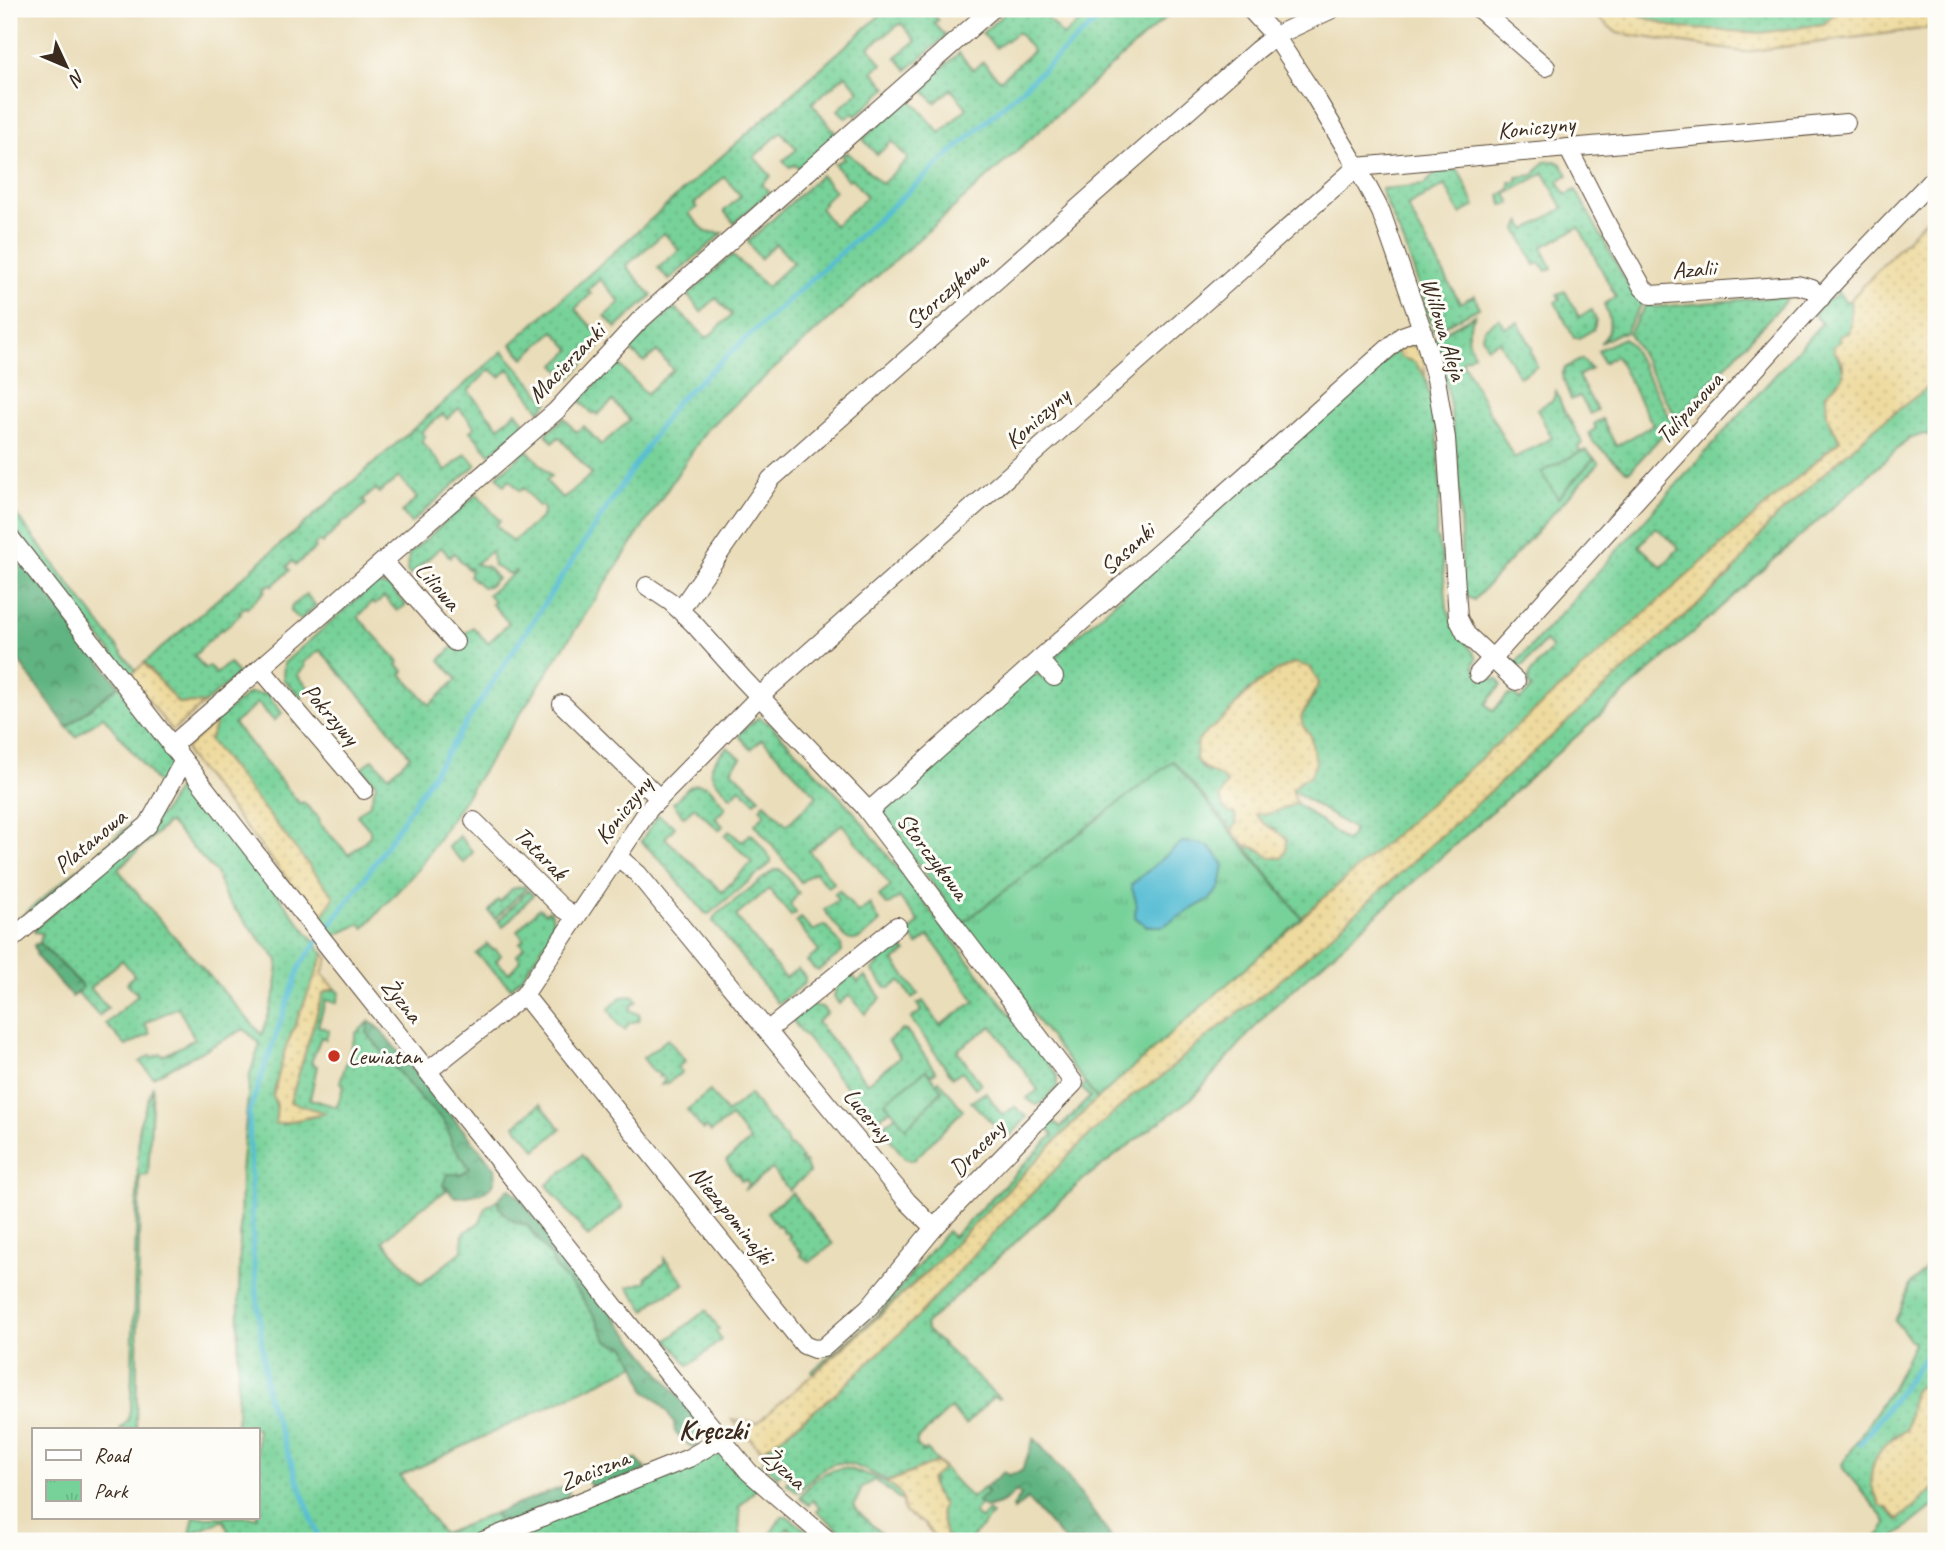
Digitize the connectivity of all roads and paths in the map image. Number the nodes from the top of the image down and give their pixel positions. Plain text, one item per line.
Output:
1 (992, 9) edge
2 (1250, 9) edge
3 (1332, 9) edge
4 (1479, 9) edge
5 (1275, 36) junction
6 (1546, 67) dead end
7 (1846, 123) dead end
8 (1568, 148) junction
9 (1357, 167) junction
10 (1936, 176) edge
11 (1821, 298) junction
12 (1422, 329) junction
13 (9, 536) edge
14 (384, 562) junction
15 (647, 586) dead end
16 (680, 610) junction
17 (455, 642) dead end
18 (1492, 659) junction
19 (1040, 660) junction
20 (261, 669) junction
21 (1478, 674) dead end
22 (1054, 677) dead end
23 (1516, 681) dead end
24 (760, 696) junction
25 (562, 704) dead end
26 (171, 746) junction
27 (183, 762) junction
28 (364, 790) dead end
29 (659, 798) junction
30 (869, 811) junction
31 (474, 821) dead end
32 (617, 856) junction
33 (576, 917) junction
34 (897, 926) dead end
35 (9, 941) edge
36 (524, 995) junction
37 (767, 1031) junction
38 (428, 1071) junction
39 (1074, 1083) joint
40 (934, 1228) junction
41 (918, 1250) joint
42 (721, 1439) junction
43 (483, 1541) edge
44 (829, 1541) edge

1 - 14 street, Macierzanki
2 - 5 street, Willowa Aleja
3 - 5 street, Storczykowa
4 - 6 street
5 - 9 street, Willowa Aleja
5 - 16 street, Storczykowa
7 - 8 street, Koniczyny
8 - 9 street, Koniczyny
8 - 11 street, Azalii
9 - 12 street, Willowa Aleja
9 - 24 street, Koniczyny
10 - 11 street, Tulipanowa
11 - 18 street, Tulipanowa
12 - 18 street, Willowa Aleja
12 - 19 street, Sasanki
13 - 26 street, Żyzna
14 - 17 street, Liliowa
14 - 20 street, Macierzanki
15 - 16 street, Storczykowa
16 - 24 street, Storczykowa
18 - 21 street, Tulipanowa
18 - 23 street, Willowa Aleja
19 - 22 street
19 - 30 street, Sasanki
20 - 26 street, Macierzanki
20 - 28 street, Pokrzywy
24 - 29 street, Koniczyny
24 - 30 street, Storczykowa
25 - 29 street
26 - 27 street, Żyzna
27 - 35 street, Platanowa
27 - 38 street, Żyzna
29 - 32 street, Koniczyny
30 - 39 street, Storczykowa
31 - 33 street, Tatarak
32 - 33 street, Koniczyny
32 - 37 street, Lucerny
33 - 36 street, Koniczyny
34 - 37 street
36 - 38 street, Koniczyny
36 - 41 street, Niezapominajki
37 - 40 street, Lucerny
38 - 42 street, Żyzna
39 - 40 street, Draceny
40 - 41 street, Draceny
42 - 43 street, Zaciszna
42 - 44 street, Żyzna

